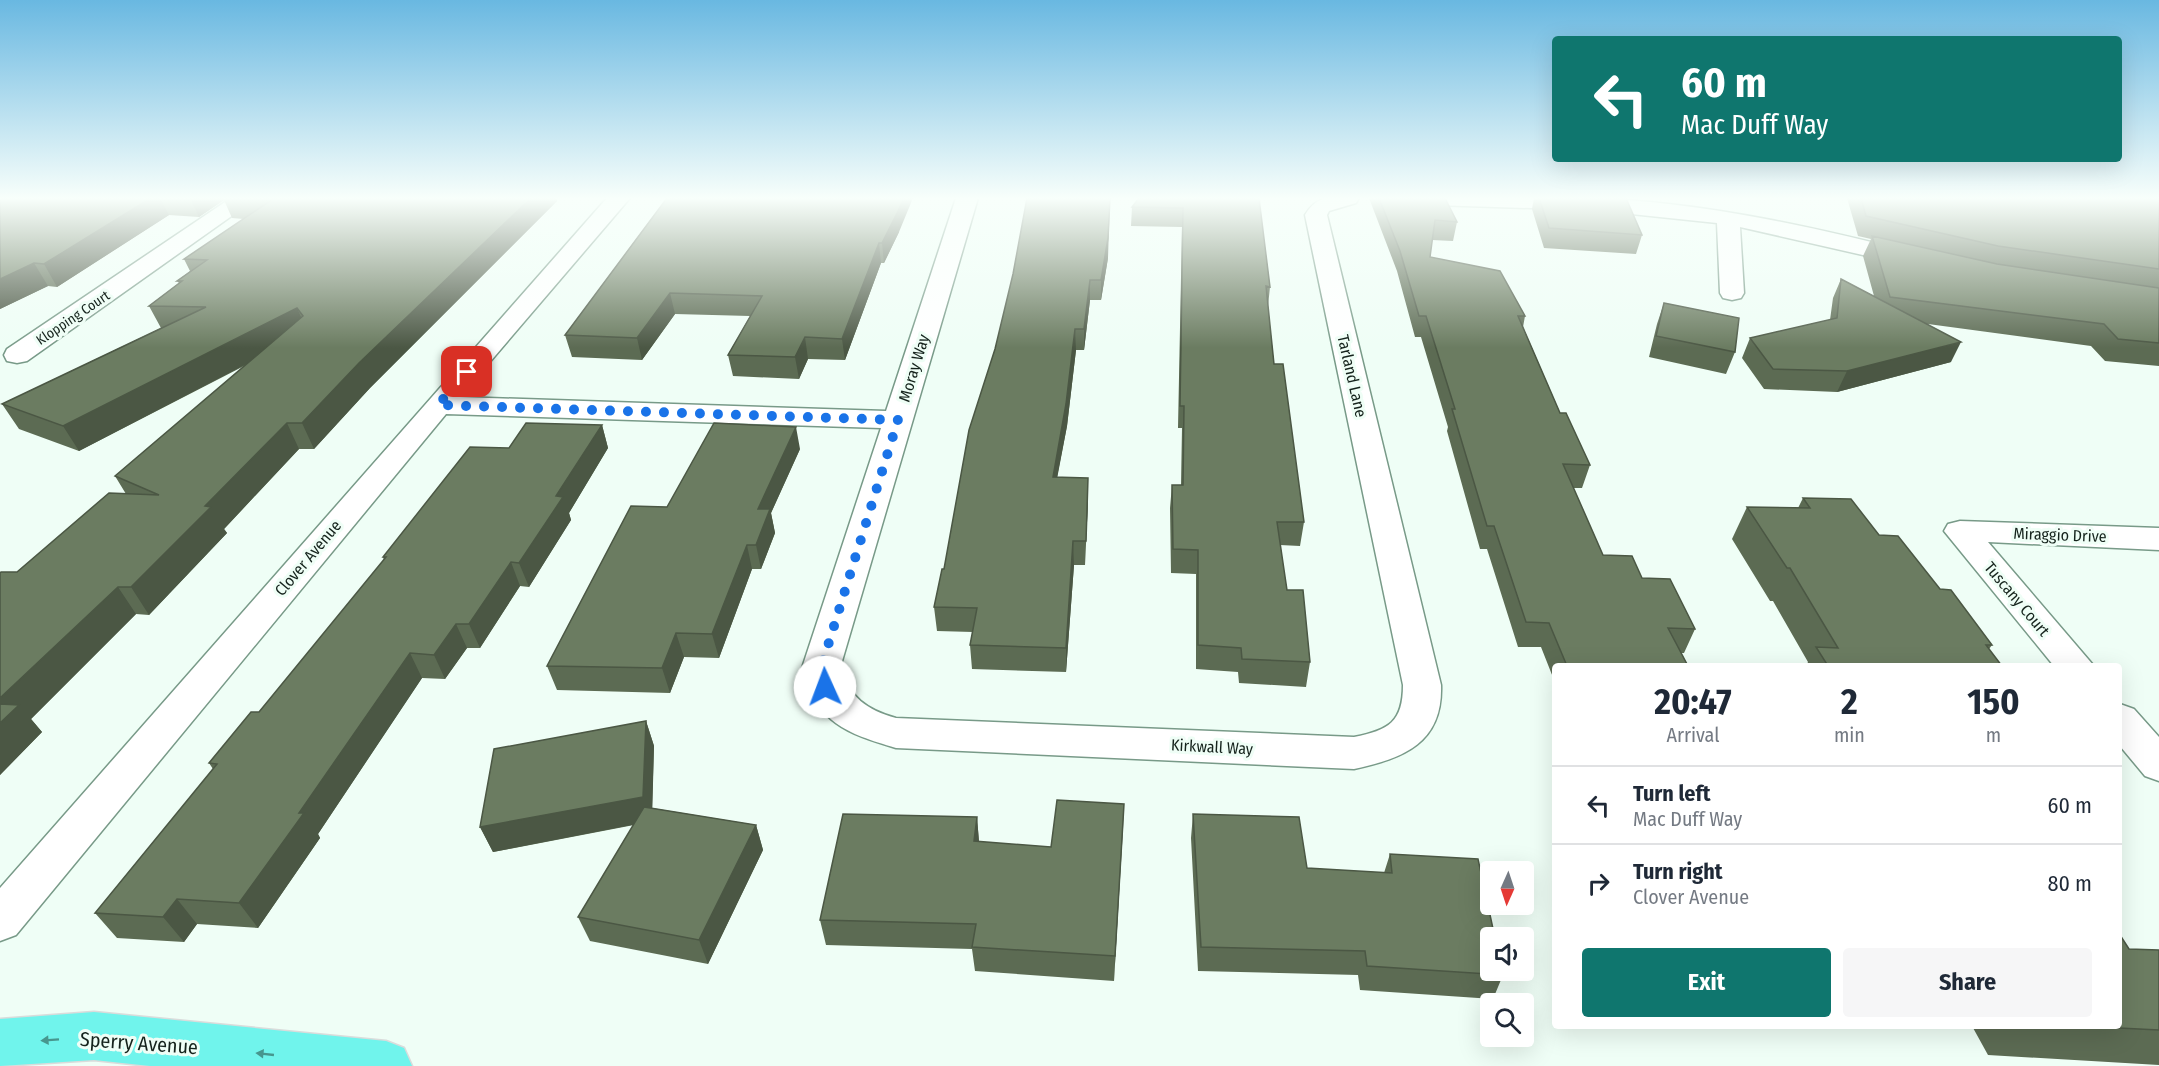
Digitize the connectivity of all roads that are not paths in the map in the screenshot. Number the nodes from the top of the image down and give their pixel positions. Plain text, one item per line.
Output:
1 (174, 248) edge
2 (576, 248) edge
3 (952, 248) edge
4 (1323, 248) edge
5 (1730, 248) edge
6 (1865, 248) edge
7 (1932, 264) edge
8 (1732, 293) dead end
9 (18, 355) dead end
10 (438, 405) junction
11 (898, 420) junction
12 (1960, 531) joint
13 (2159, 539) edge
14 (1394, 560) joint
15 (2072, 663) edge
16 (840, 707) joint
17 (2122, 721) edge
18 (2159, 765) edge
19 (0, 921) edge
20 (0, 1044) edge
21 (386, 1066) edge

1 - 9 street, Klopping Court
2 - 10 street, Clover Avenue
3 - 11 street, Moray Way
4 - 14 street, Tarland Lane
5 - 8 street
6 - 7 street
10 - 11 street
10 - 19 street, Clover Avenue
11 - 16 street, Moray Way
12 - 13 street, Miraggio Drive
12 - 15 street, Tuscany Court
14 - 16 street, Kirkwall Way
17 - 18 street
21 -> 20 main road, Sperry Avenue

